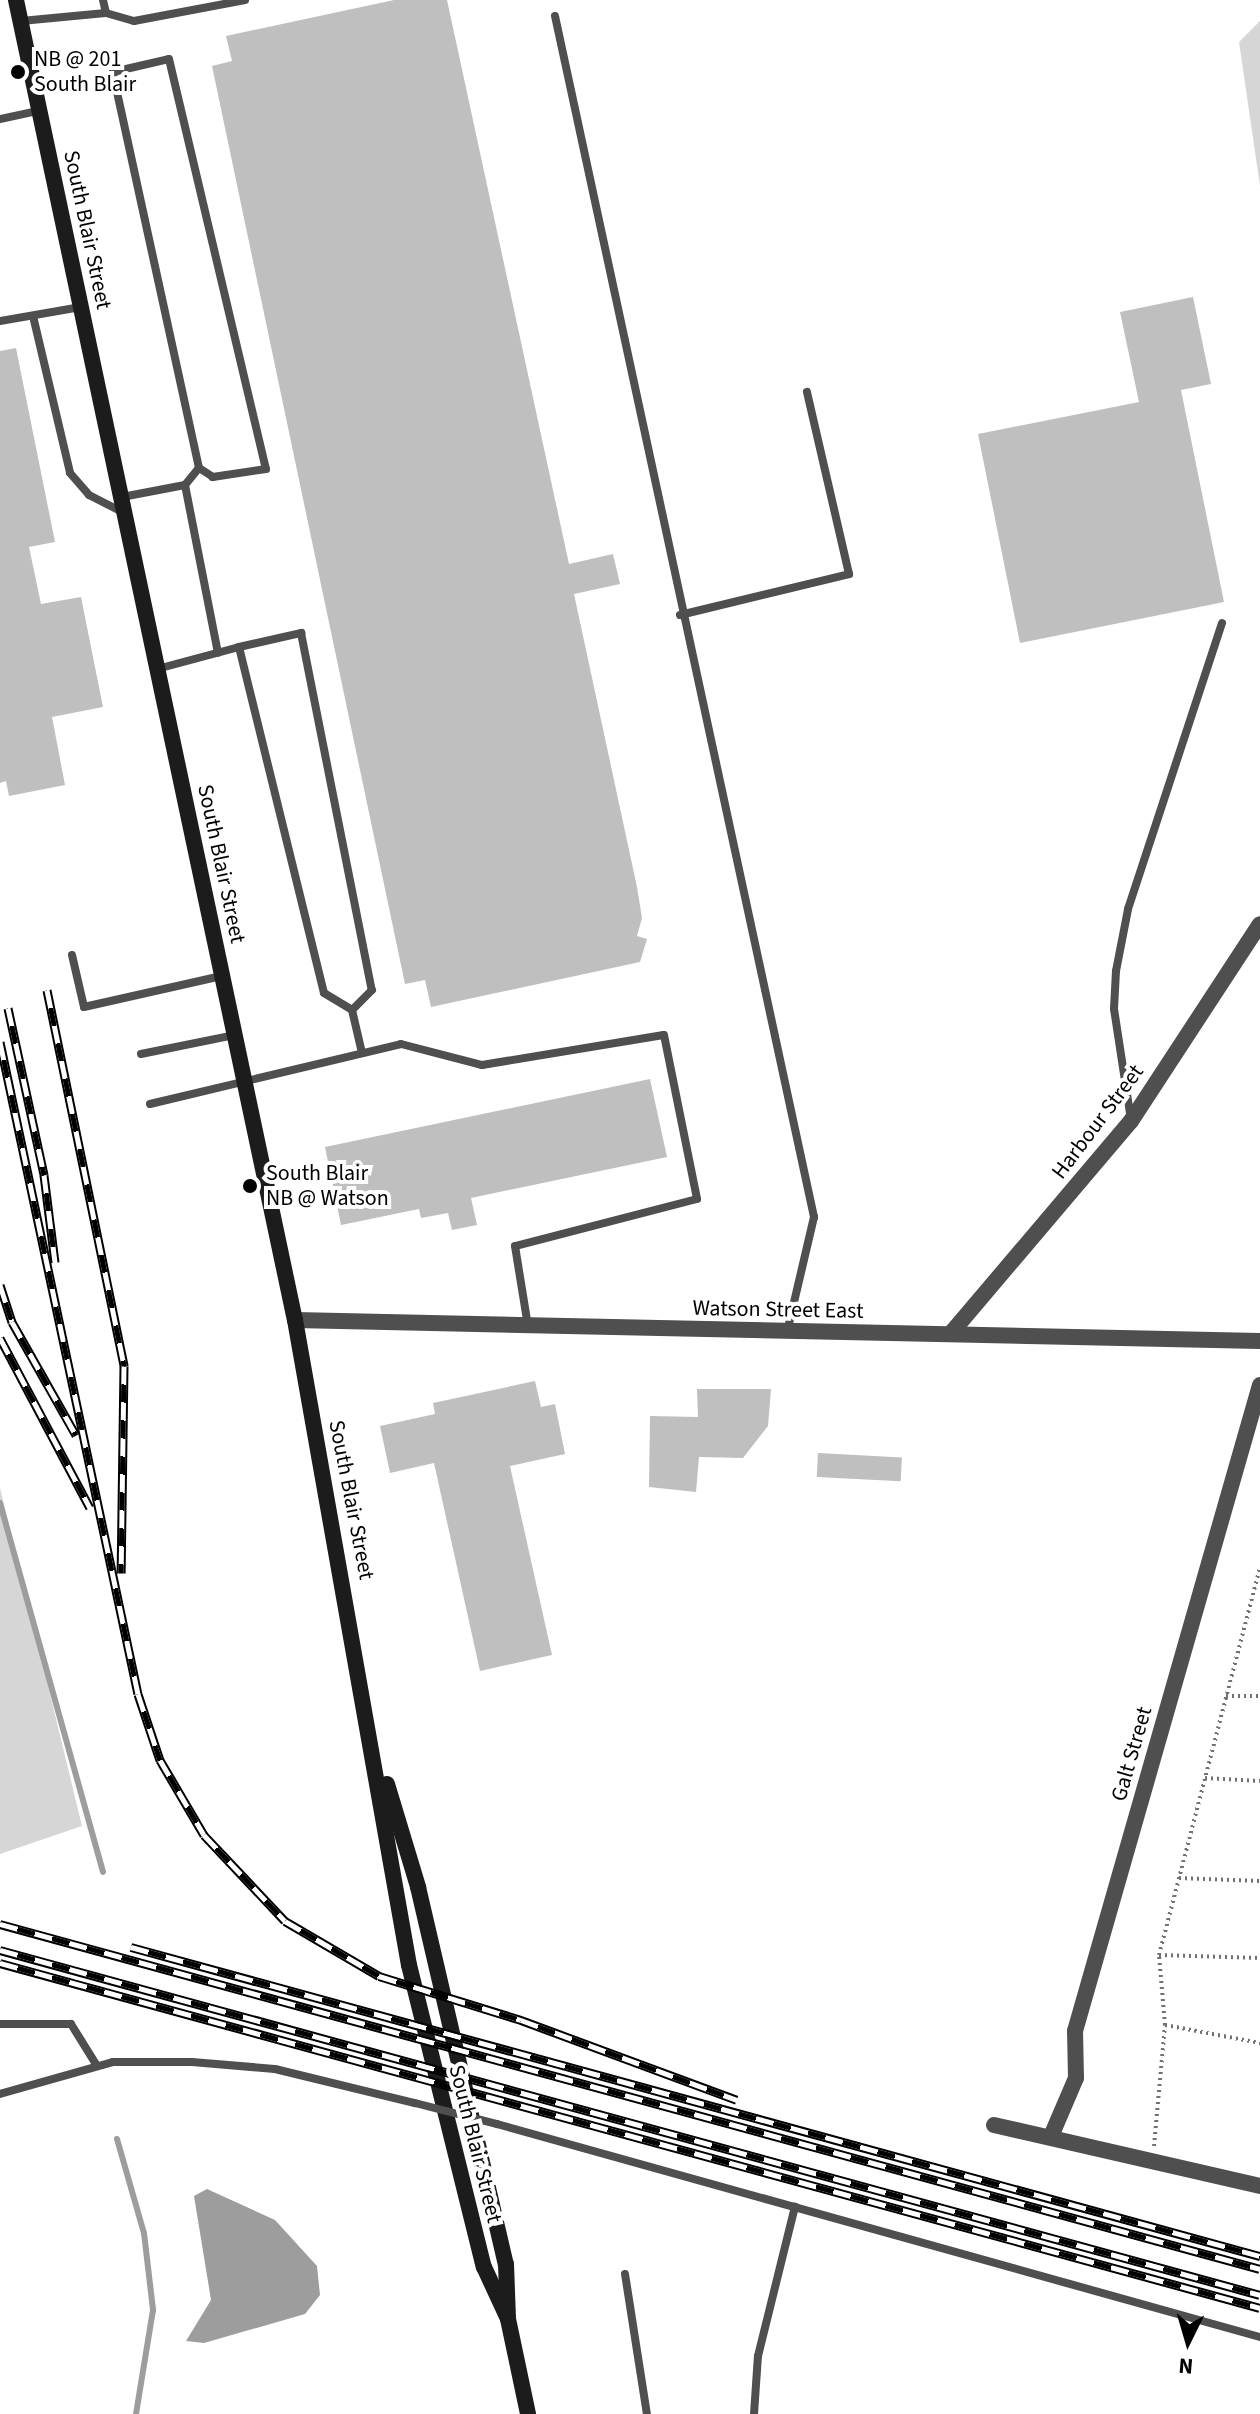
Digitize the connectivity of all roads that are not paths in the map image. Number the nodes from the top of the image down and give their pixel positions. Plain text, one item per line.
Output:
1 (16, 0) edge
2 (103, 0) edge
3 (245, 0) edge
4 (106, 13) junction
5 (555, 16) dead end
6 (20, 21) junction
7 (39, 111) junction
8 (0, 119) edge
9 (81, 307) junction
10 (33, 316) junction
11 (0, 321) edge
12 (807, 392) dead end
13 (199, 468) junction
14 (185, 485) junction
15 (122, 506) junction
16 (680, 615) junction
17 (1222, 623) dead end
18 (239, 647) junction
19 (218, 653) junction
20 (157, 669) junction
21 (1260, 924) edge
22 (72, 955) dead end
23 (222, 976) junction
24 (352, 1010) junction
25 (234, 1035) junction
26 (362, 1053) junction
27 (141, 1054) dead end
28 (244, 1083) junction
29 (150, 1104) dead end
30 (1131, 1121) junction
31 (295, 1320) junction
32 (528, 1327) junction
33 (952, 1332) junction
34 (787, 1335) junction
35 (1260, 1341) edge
36 (1260, 1385) edge
37 (373, 1740) junction
38 (0, 2024) edge
39 (97, 2066) junction
40 (0, 2094) edge
41 (994, 2125) dead end
42 (1052, 2134) junction
43 (1260, 2186) edge
44 (795, 2207) junction
45 (625, 2274) dead end
46 (508, 2319) junction
47 (1260, 2337) edge
48 (528, 2414) edge
49 (647, 2414) edge
50 (754, 2414) edge

1 - 6 street, South Blair Street
2 - 4 lane
3 - 4 lane
4 - 6 lane
5 - 16 lane
6 - 7 street, South Blair Street
7 - 8 lane
7 - 9 street, South Blair Street
9 - 10 lane
9 - 15 street, South Blair Street
10 - 11 lane
10 - 15 lane
12 - 16 lane
13 - 13 lane
13 - 14 lane
14 - 15 lane
14 - 19 lane
15 - 20 street, South Blair Street
16 - 34 lane
17 - 30 lane
18 - 19 lane
18 - 24 lane
18 - 24 lane
19 - 20 lane
20 - 23 street, South Blair Street
21 - 30 street, Harbour Street
22 - 23 lane
23 - 25 street, South Blair Street
24 - 26 lane
25 - 27 lane
25 - 28 street, South Blair Street
26 - 28 lane
26 - 32 lane
28 - 29 lane
28 - 31 street, South Blair Street
30 - 33 street, Harbour Street
31 - 32 street, Watson Street East
31 - 37 street, South Blair Street
32 - 34 street, Watson Street East
33 - 34 street, Watson Street East
33 - 35 street, Watson Street East
36 - 42 street, Galt Street
37 - 46 street, South Blair Street
37 - 46 street, South Blair Street
38 - 39 lane
39 - 40 lane
39 - 44 lane, bridge
41 - 42 street
42 - 43 street
44 - 47 lane
44 - 50 lane
45 - 49 lane
46 - 48 street, South Blair Street

